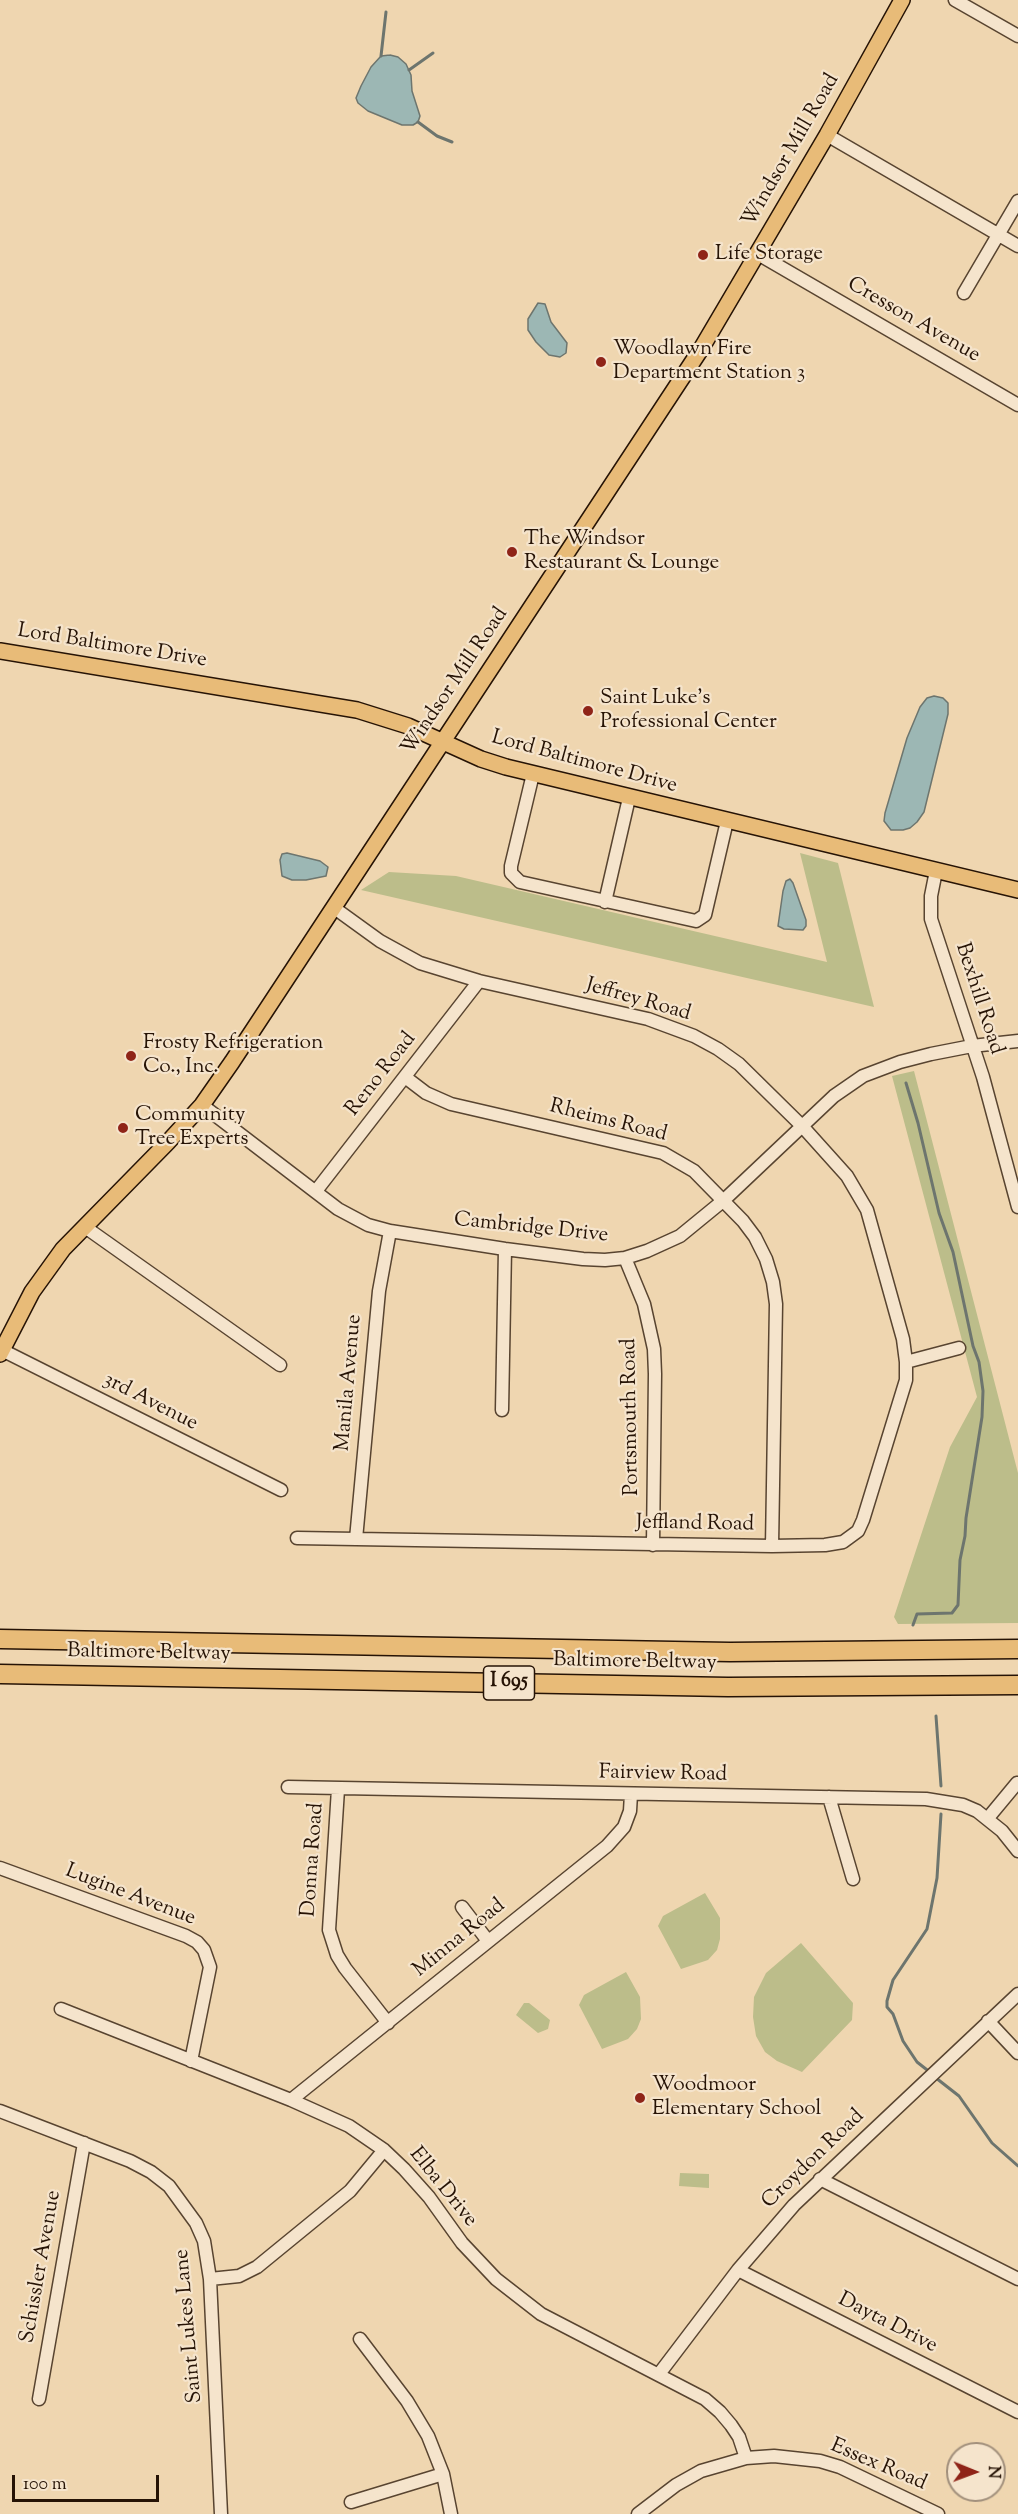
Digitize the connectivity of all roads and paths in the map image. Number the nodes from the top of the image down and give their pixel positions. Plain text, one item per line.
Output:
1 (902, 0) edge
2 (956, 0) edge
3 (1018, 36) edge
4 (827, 135) junction
5 (1018, 201) edge
6 (999, 235) junction
7 (1018, 246) edge
8 (758, 254) junction
9 (964, 293) dead end
10 (1018, 405) edge
11 (0, 651) edge
12 (442, 741) junction
13 (533, 774) junction
14 (630, 798) junction
15 (728, 821) junction
16 (936, 871) junction
17 (1018, 890) edge
18 (605, 902) junction
19 (333, 907) junction
20 (479, 981) junction
21 (1018, 1041) edge
22 (972, 1046) junction
23 (405, 1077) junction
24 (202, 1105) junction
25 (803, 1127) junction
26 (316, 1191) junction
27 (724, 1200) junction
28 (1018, 1208) edge
29 (85, 1227) junction
30 (390, 1232) junction
31 (505, 1249) junction
32 (625, 1258) junction
33 (959, 1348) dead end
34 (1, 1352) edge
35 (906, 1362) junction
36 (280, 1365) dead end
37 (502, 1410) dead end
38 (281, 1490) dead end
39 (297, 1538) dead end
40 (356, 1539) junction
41 (653, 1545) junction
42 (772, 1546) junction
43 (0, 1639) edge
44 (1018, 1649) edge
45 (0, 1674) edge
46 (1018, 1685) edge
47 (1017, 1783) edge
48 (288, 1787) dead end
49 (338, 1789) junction
50 (631, 1794) junction
51 (829, 1797) junction
52 (988, 1818) junction
53 (1018, 1851) edge
54 (0, 1868) edge
55 (853, 1879) dead end
56 (462, 1907) dead end
57 (488, 1941) junction
58 (1018, 1994) edge
59 (61, 2009) dead end
60 (988, 2021) junction
61 (388, 2023) junction
62 (1018, 2053) edge
63 (191, 2061) junction
64 (291, 2100) junction
65 (0, 2111) edge
66 (84, 2143) junction
67 (384, 2150) junction
68 (820, 2179) junction
69 (738, 2270) junction
70 (210, 2279) junction
71 (1018, 2279) edge
72 (360, 2339) dead end
73 (659, 2374) junction
74 (39, 2399) dead end
75 (1018, 2412) edge
76 (746, 2458) junction
77 (443, 2474) junction
78 (351, 2502) dead end
79 (221, 2514) edge
80 (451, 2514) edge
81 (638, 2514) edge
82 (938, 2514) edge

1 - 4 main road, Windsor Mill Road
2 - 3 street
4 - 6 street
4 - 8 main road, Windsor Mill Road
5 - 6 street
6 - 7 street
6 - 9 street
8 - 10 street, Cresson Avenue
8 - 12 main road, Windsor Mill Road
11 - 12 main road, Lord Baltimore Drive
12 - 13 main road, Lord Baltimore Drive
12 - 19 main road, Windsor Mill Road
13 - 14 main road, Lord Baltimore Drive
13 - 18 street
14 - 15 main road, Lord Baltimore Drive
14 - 18 street
15 - 16 main road, Lord Baltimore Drive
15 - 18 street
16 - 17 main road, Lord Baltimore Drive
16 - 22 street, Bexhill Road
19 - 20 street, Jeffrey Road
19 - 24 main road, Windsor Mill Road
20 - 23 street, Reno Road
20 - 25 street, Jeffrey Road
21 - 22 street, Cambridge Drive
22 - 25 street, Cambridge Drive
22 - 28 street, Bexhill Road
23 - 26 street, Reno Road
23 - 27 street, Rheims Road
24 - 26 street, Cambridge Drive
24 - 29 main road, Windsor Mill Road
25 - 27 street, Cambridge Drive
25 - 35 street, Jeffrey Road
26 - 30 street, Cambridge Drive
27 - 32 street, Cambridge Drive
27 - 42 street, Rheims Road
29 - 34 main road, Windsor Mill Road
29 - 36 street
30 - 31 street, Cambridge Drive
30 - 40 street, Manila Avenue
31 - 32 street, Cambridge Drive
31 - 37 street
32 - 41 street, Portsmouth Road
33 - 35 street
34 - 38 street, 3rd Avenue
35 - 42 street, Jeffland Road
39 - 40 street, Jeffland Road
40 - 41 street, Jeffland Road
41 - 42 street, Jeffland Road
43 - 44 highway, Baltimore Beltway / I 695
45 - 46 highway, Baltimore Beltway / I 695
47 - 52 street
48 - 49 street, Fairview Road
49 - 50 street, Fairview Road
49 - 61 street, Donna Road
50 - 51 street, Fairview Road
50 - 57 street, Minna Road
51 - 52 street, Fairview Road
51 - 55 street
52 - 53 street, Fairview Road
54 - 63 street, Lugine Avenue
56 - 57 street
57 - 61 street, Minna Road
58 - 60 street, Croydon Road
59 - 63 street, Elba Drive
60 - 62 street
60 - 68 street, Croydon Road
61 - 64 street, Minna Road
63 - 64 street, Elba Drive
64 - 67 street, Elba Drive
65 - 66 street, Saint Lukes Lane
66 - 70 street, Saint Lukes Lane
66 - 74 street, Schissler Avenue
67 - 70 street
67 - 73 street, Elba Drive
68 - 69 street, Croydon Road
68 - 71 street
69 - 73 street, Croydon Road
69 - 75 street, Dayta Drive
70 - 79 street, Saint Lukes Lane
72 - 77 street
73 - 76 street, Elba Drive
76 - 81 street, Essex Road
76 - 82 street, Essex Road
77 - 78 street
77 - 80 street

